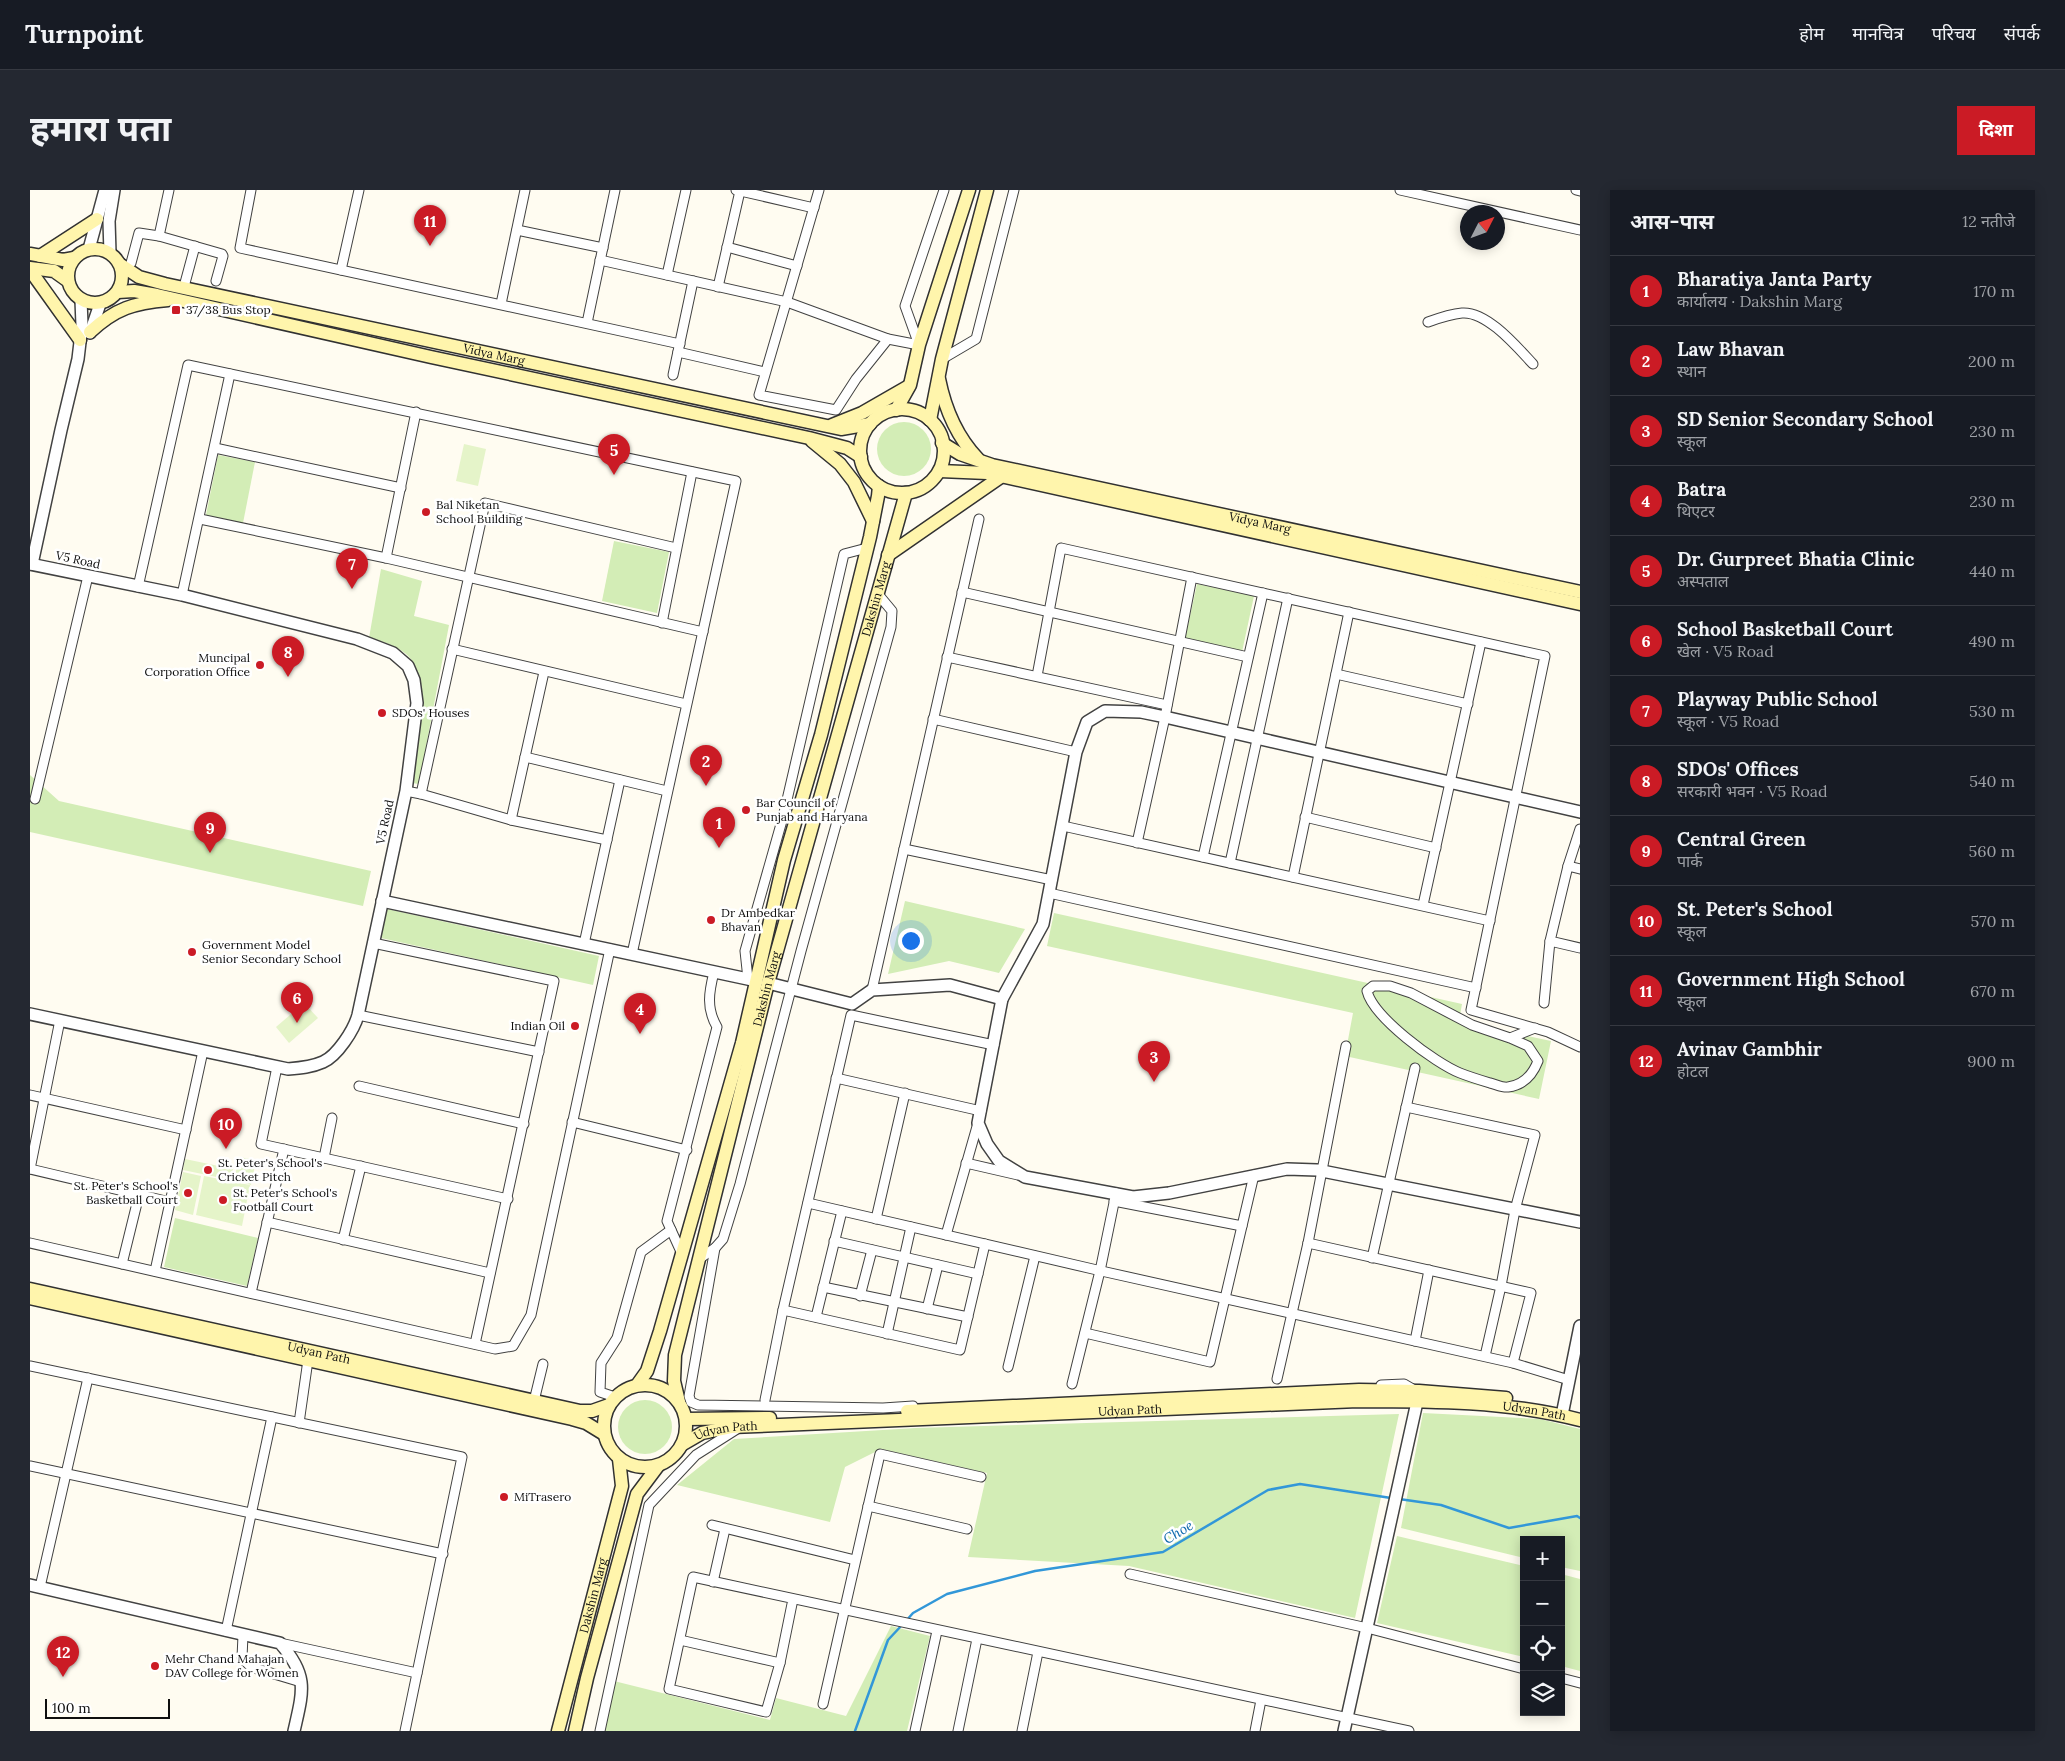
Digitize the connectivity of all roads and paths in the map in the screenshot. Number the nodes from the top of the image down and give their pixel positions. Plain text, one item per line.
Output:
1 (105, 190) edge
2 (114, 190) edge
3 (169, 190) edge
4 (251, 190) edge
5 (359, 190) edge
6 (525, 190) edge
7 (615, 190) edge
8 (686, 190) edge
9 (819, 190) edge
10 (944, 190) edge
11 (969, 190) edge
12 (987, 190) edge
13 (1014, 190) edge
14 (1400, 190) edge
15 (737, 191) edge
16 (814, 208) junction
17 (97, 219) junction
18 (517, 230) junction
19 (1580, 230) edge
20 (159, 236) junction
21 (195, 246) junction
22 (727, 247) junction
23 (603, 248) junction
24 (89, 249) junction
25 (110, 253) junction
26 (35, 255) edge
27 (74, 258) junction
28 (600, 260) junction
29 (126, 264) junction
30 (797, 266) junction
31 (30, 269) edge
32 (341, 270) junction
33 (667, 275) junction
34 (68, 281) junction
35 (216, 281) dead end
36 (693, 281) junction
37 (185, 283) dead end
38 (718, 287) junction
39 (118, 292) junction
40 (178, 299) junction
41 (81, 300) junction
42 (787, 302) junction
43 (100, 304) junction
44 (501, 304) junction
45 (1428, 322) dead end
46 (587, 323) junction
47 (85, 336) junction
48 (888, 339) junction
49 (919, 345) junction
50 (679, 348) junction
51 (942, 359) junction
52 (1533, 364) dead end
53 (765, 372) junction
54 (230, 374) junction
55 (673, 375) dead end
56 (939, 377) junction
57 (910, 385) junction
58 (896, 410) junction
59 (416, 412) junction
60 (930, 420) junction
61 (870, 424) junction
62 (827, 426) junction
63 (809, 438) junction
64 (942, 443) junction
65 (214, 448) junction
66 (860, 457) junction
67 (980, 461) junction
68 (940, 471) junction
69 (692, 472) junction
70 (1002, 476) junction
71 (879, 486) junction
72 (401, 488) junction
73 (906, 493) junction
74 (200, 519) junction
75 (979, 519) dead end
76 (873, 521) junction
77 (676, 548) junction
78 (867, 548) junction
79 (888, 555) junction
80 (386, 558) junction
81 (31, 564) edge
82 (88, 576) junction
83 (1192, 577) junction
84 (469, 579) junction
85 (138, 587) junction
86 (962, 592) junction
87 (1580, 592) edge
88 (1263, 593) junction
89 (877, 594) junction
90 (182, 595) junction
91 (1288, 598) junction
92 (1580, 604) edge
93 (1349, 612) junction
94 (1048, 613) junction
95 (662, 623) junction
96 (703, 632) junction
97 (1179, 642) junction
98 (1481, 642) junction
99 (452, 650) junction
100 (947, 657) junction
101 (1248, 657) junction
102 (544, 672) junction
103 (1336, 674) junction
104 (1037, 676) junction
105 (686, 704) junction
106 (1468, 704) junction
107 (1167, 705) junction
108 (1165, 717) junction
109 (933, 719) junction
110 (1231, 732) junction
111 (1256, 738) junction
112 (1076, 752) junction
113 (1319, 753) junction
114 (525, 757) junction
115 (620, 780) junction
116 (1450, 783) junction
117 (406, 791) junction
118 (668, 791) junction
119 (421, 794) junction
120 (1516, 798) junction
121 (35, 799) dead end
122 (1580, 812) edge
123 (1305, 816) junction
124 (511, 820) junction
125 (1063, 826) junction
126 (1580, 829) edge
127 (607, 840) junction
128 (1137, 842) junction
129 (1436, 848) junction
130 (904, 849) junction
131 (1203, 857) junction
132 (1230, 863) junction
133 (1568, 866) junction
134 (1580, 869) edge
135 (1293, 877) junction
136 (1052, 880) junction
137 (1049, 893) junction
138 (382, 901) junction
139 (1423, 905) junction
140 (1490, 921) junction
141 (1550, 941) junction
142 (373, 943) junction
143 (584, 944) junction
144 (1580, 948) edge
145 (610, 950) junction
146 (632, 954) junction
147 (714, 972) junction
148 (758, 981) junction
149 (1476, 988) junction
150 (791, 989) junction
151 (872, 990) junction
152 (1002, 1000) junction
153 (1544, 1004) dead end
154 (851, 1010) junction
155 (30, 1014) edge
156 (358, 1015) junction
157 (60, 1020) junction
158 (1536, 1028) junction
159 (1510, 1038) junction
160 (994, 1045) junction
161 (1346, 1046) dead end
162 (1580, 1046) edge
163 (203, 1052) junction
164 (539, 1052) junction
165 (277, 1067) junction
166 (1415, 1068) dead end
167 (836, 1078) junction
168 (358, 1086) dead end
169 (904, 1094) junction
170 (30, 1095) edge
171 (44, 1098) junction
172 (1406, 1107) junction
173 (981, 1110) junction
174 (332, 1118) dead end
175 (572, 1122) junction
176 (978, 1123) junction
177 (524, 1124) junction
178 (186, 1130) junction
179 (284, 1149) junction
180 (687, 1150) junction
181 (324, 1158) junction
182 (966, 1163) junction
183 (361, 1166) junction
184 (30, 1169) edge
185 (1320, 1171) junction
186 (1254, 1175) junction
187 (1025, 1177) junction
188 (1388, 1185) junction
189 (139, 1194) junction
190 (1115, 1197) junction
191 (508, 1199) junction
192 (170, 1202) junction
193 (808, 1203) junction
194 (1515, 1210) junction
195 (842, 1211) junction
196 (876, 1219) junction
197 (267, 1222) junction
198 (1580, 1222) edge
199 (1242, 1226) junction
200 (910, 1227) junction
201 (671, 1230) junction
202 (946, 1235) junction
203 (343, 1240) junction
204 (834, 1241) junction
205 (30, 1243) edge
206 (985, 1244) junction
207 (1308, 1244) junction
208 (715, 1248) junction
209 (872, 1250) junction
210 (682, 1254) junction
211 (1036, 1256) junction
212 (905, 1258) junction
213 (1372, 1258) junction
214 (699, 1259) junction
215 (122, 1264) junction
216 (938, 1265) junction
217 (1429, 1270) junction
218 (154, 1271) junction
219 (1100, 1271) junction
220 (490, 1273) junction
221 (978, 1274) junction
222 (1502, 1286) junction
223 (823, 1287) junction
224 (30, 1289) edge
225 (250, 1293) junction
226 (860, 1296) junction
227 (30, 1298) edge
228 (1226, 1299) junction
229 (894, 1303) junction
230 (926, 1309) junction
231 (783, 1310) junction
232 (1292, 1314) junction
233 (816, 1317) junction
234 (968, 1317) junction
235 (1580, 1326) edge
236 (1085, 1333) junction
237 (887, 1334) junction
238 (1415, 1341) junction
239 (475, 1344) junction
240 (1484, 1356) junction
241 (308, 1360) junction
242 (1514, 1363) junction
243 (543, 1364) dead end
244 (30, 1366) edge
245 (1008, 1367) dead end
246 (88, 1378) junction
247 (1277, 1379) dead end
248 (1569, 1380) junction
249 (1072, 1384) dead end
250 (637, 1385) junction
251 (1418, 1394) junction
252 (765, 1400) dead end
253 (534, 1401) junction
254 (612, 1401) junction
255 (679, 1402) junction
256 (1563, 1411) junction
257 (1580, 1411) edge
258 (272, 1417) junction
259 (686, 1419) junction
260 (1580, 1420) edge
261 (299, 1423) junction
262 (739, 1427) junction
263 (604, 1434) junction
264 (683, 1444) junction
265 (620, 1459) junction
266 (30, 1466) edge
267 (658, 1466) junction
268 (67, 1473) junction
269 (981, 1477) dead end
270 (868, 1506) junction
271 (252, 1513) junction
272 (712, 1525) dead end
273 (726, 1528) junction
274 (967, 1529) dead end
275 (443, 1554) junction
276 (855, 1560) junction
277 (1130, 1574) dead end
278 (713, 1582) junction
279 (35, 1586) edge
280 (793, 1599) junction
281 (844, 1610) junction
282 (1367, 1628) junction
283 (226, 1630) junction
284 (937, 1631) junction
285 (243, 1634) junction
286 (977, 1639) junction
287 (680, 1640) junction
288 (280, 1643) junction
289 (1038, 1652) junction
290 (780, 1663) junction
291 (1520, 1668) edge
292 (417, 1673) junction
293 (1565, 1679) edge
294 (301, 1682) junction
295 (1580, 1683) edge
296 (1261, 1700) junction
297 (823, 1704) dead end
298 (1347, 1718) junction
299 (294, 1731) edge
300 (405, 1731) edge
301 (558, 1731) edge
302 (575, 1731) edge
303 (600, 1731) edge
304 (915, 1731) edge
305 (958, 1731) edge
306 (1022, 1731) edge
307 (1255, 1731) edge
308 (1344, 1731) edge
309 (1409, 1731) edge

1 - 17 street
2 - 25 street
3 - 20 street
4 - 32 street
5 - 32 street
6 - 18 street
7 - 23 street
8 - 33 street
9 - 16 street
10 - 49 street
11 - 49 main road
12 - 51 main road
13 - 51 street
14 - 19 street
15 - 16 street
15 - 22 street
16 - 30 street
17 - 24 street
17 - 26 main road
18 - 23 street
18 - 44 street
20 - 21 street
20 - 29 street
21 - 35 street
21 - 37 street
22 - 30 street
22 - 38 street
23 - 28 street
24 - 25 main road
24 - 27 main road
25 - 29 main road, Vidya Marg
26 - 27 main road
27 - 34 main road
28 - 33 street
28 - 46 street
29 - 39 main road
29 - 62 main road, Vidya Marg
30 - 42 street
31 - 34 main road
31 - 47 main road
32 - 44 street
33 - 36 street
34 - 41 main road
36 - 38 street
36 - 50 street
38 - 42 street
39 - 40 main road, Vidya Marg
39 - 43 main road
40 - 47 main road
40 - 63 main road, Vidya Marg
41 - 43 main road
41 - 47 street
42 - 48 street
42 - 53 street
43 - 47 street
44 - 46 street
45 - 52 street
46 - 50 street
47 - 81 street
48 - 49 street
48 - 53 street
49 - 57 main road
50 - 53 street
50 - 55 street
51 - 56 main road
54 - 59 street
54 - 65 street
54 - 85 street
56 - 60 main road
56 - 67 main road
57 - 58 main road
57 - 62 main road
58 - 60 main road
58 - 61 main road
59 - 69 street
59 - 72 street
60 - 64 main road
61 - 62 main road, Vidya Marg
61 - 66 main road
63 - 66 main road, Vidya Marg
63 - 76 main road
64 - 67 main road, Vidya Marg
64 - 68 main road
65 - 72 street
65 - 74 street
66 - 71 main road
67 - 87 main road, Vidya Marg
68 - 70 main road, Vidya Marg
68 - 73 main road
69 - 77 street
69 - 96 street
70 - 79 main road
70 - 92 main road, Vidya Marg
71 - 73 main road
71 - 76 main road, Dakshin Marg
72 - 80 street
73 - 79 main road, Dakshin Marg
74 - 80 street
74 - 90 street
75 - 86 street
76 - 78 main road, Dakshin Marg
77 - 84 street
77 - 95 street
78 - 148 main road, Dakshin Marg
78 - 148 street
79 - 89 main road, Dakshin Marg
80 - 84 street
81 - 82 street, V5 Road
82 - 85 street, V5 Road
82 - 121 street
83 - 88 street
83 - 94 street
83 - 97 street
84 - 95 street
84 - 99 street
85 - 90 street, V5 Road
86 - 94 street
86 - 100 street
88 - 91 street
88 - 101 street
89 - 148 main road, Dakshin Marg
89 - 150 street
90 - 117 street, V5 Road
91 - 93 street
91 - 111 street
93 - 98 street
93 - 103 street
94 - 97 street
94 - 104 street
95 - 96 street
96 - 105 street
97 - 101 street
97 - 107 street
98 - 106 street
98 - 120 street
99 - 102 street
99 - 119 street
100 - 104 street
100 - 109 street
101 - 110 street
102 - 105 street
102 - 114 street
103 - 106 street
103 - 113 street
104 - 107 street
105 - 118 street
106 - 116 street
107 - 108 street
108 - 110 street
108 - 112 street
108 - 128 street
109 - 112 street
109 - 130 street
110 - 111 street
110 - 131 street
111 - 113 street
111 - 132 street
112 - 125 street
113 - 116 street
113 - 123 street
114 - 115 street
114 - 124 street
115 - 118 street
115 - 127 street
116 - 120 street
116 - 129 street
117 - 119 street
117 - 138 street, V5 Road
118 - 146 street
119 - 124 street
120 - 122 street
120 - 140 street
123 - 129 street
123 - 135 street
124 - 127 street
125 - 128 street
125 - 136 street
126 - 133 street
127 - 143 street
128 - 131 street
129 - 139 street
130 - 136 street
130 - 151 street
131 - 132 street
132 - 135 street
133 - 134 street
133 - 141 street
135 - 139 street
136 - 137 street
137 - 149 street
137 - 152 street
138 - 142 street, V5 Road
138 - 143 street
139 - 140 street
140 - 149 street
141 - 144 street
141 - 153 street
142 - 156 street, V5 Road
142 - 164 street
143 - 145 street
145 - 146 street
145 - 175 street
146 - 147 street
147 - 148 street
147 - 180 street
148 - 150 street
148 - 210 main road, Dakshin Marg
148 - 214 main road, Dakshin Marg
149 - 158 street
150 - 154 street
150 - 208 street
151 - 152 street
151 - 154 street
152 - 160 street
154 - 160 street
154 - 167 street
155 - 157 street, V5 Road
156 - 164 street
156 - 165 street, V5 Road
157 - 163 street, V5 Road
157 - 171 street
158 - 159 street
158 - 162 street
159 - 159 street
160 - 173 street
161 - 185 street
163 - 165 street, V5 Road
163 - 178 street
164 - 177 street
165 - 179 street
166 - 172 street
167 - 169 street
167 - 193 street
168 - 177 street
169 - 173 street
169 - 196 street
170 - 171 street
171 - 178 street
171 - 184 street
172 - 188 street
172 - 194 street
173 - 176 street
174 - 181 street
175 - 180 street
175 - 239 street
176 - 182 street
176 - 187 street
177 - 191 street
178 - 192 street
179 - 181 street
179 - 197 street
180 - 201 street
181 - 183 street
182 - 187 street
182 - 202 street
183 - 191 street
183 - 203 street
184 - 189 street
185 - 186 street
185 - 188 street
185 - 207 street
186 - 190 street
186 - 199 street
187 - 190 street
188 - 194 street
188 - 213 street
189 - 192 street
189 - 215 street
190 - 199 street
190 - 219 street
191 - 220 street
192 - 218 street
193 - 195 street
193 - 231 street
194 - 198 street
194 - 222 street
195 - 196 street
195 - 204 street
196 - 200 street
197 - 203 street
197 - 225 street
199 - 228 street
200 - 202 street
200 - 212 street
201 - 210 street
201 - 254 street
202 - 206 street
203 - 220 street
204 - 209 street
204 - 223 street
205 - 215 street
206 - 211 street
206 - 221 street
207 - 213 street
207 - 232 street
208 - 214 street
208 - 251 street
209 - 212 street
209 - 226 street
210 - 250 main road, Dakshin Marg
211 - 219 street
211 - 245 street
212 - 216 street
212 - 229 street
213 - 217 street
214 - 255 main road, Dakshin Marg
215 - 218 street
216 - 221 street
216 - 230 street
217 - 222 street
217 - 238 street
218 - 225 street
219 - 228 street
219 - 236 street
220 - 239 street
221 - 234 street
222 - 240 street
222 - 242 street
223 - 226 street
223 - 233 street
224 - 253 main road, Udyan Path
225 - 239 street
226 - 229 street
227 - 241 main road, Udyan Path
228 - 232 street
228 - 236 street
229 - 230 street
229 - 237 street
230 - 234 street
231 - 233 street
231 - 252 street
232 - 238 street
232 - 247 street
233 - 237 street
234 - 237 street
235 - 248 street
236 - 249 street
238 - 240 street
240 - 242 street
241 - 261 street
241 - 263 main road, Udyan Path
242 - 248 street
243 - 253 street
244 - 246 street
246 - 258 street
246 - 268 street
248 - 256 street
250 - 254 main road
250 - 255 main road
251 - 256 main road, Udyan Path
251 - 259 main road, Udyan Path
251 - 262 main road, Udyan Path
251 - 282 street
253 - 254 main road, Udyan Path
254 - 263 main road
255 - 259 main road
256 - 257 main road, Udyan Path
256 - 260 main road, Udyan Path
258 - 261 street
258 - 271 street
259 - 264 main road
261 - 275 street
262 - 264 main road, Udyan Path
262 - 303 street
263 - 265 main road
264 - 267 main road
265 - 267 main road
265 - 301 main road, Dakshin Marg
266 - 268 street
267 - 302 main road, Dakshin Marg
268 - 271 street
268 - 279 street
269 - 270 street
270 - 274 street
270 - 276 street
271 - 275 street
271 - 283 street
272 - 273 street
273 - 276 street
273 - 278 street
275 - 292 street
276 - 281 street
277 - 282 street
278 - 280 street
278 - 287 street
279 - 283 street
280 - 281 street
280 - 290 street
281 - 284 street
281 - 297 street
282 - 291 street
282 - 298 street
283 - 285 street
284 - 286 street
284 - 304 street
285 - 288 street
285 - 294 street
286 - 289 street
286 - 305 street
287 - 290 street
287 - 290 street
288 - 292 street
288 - 294 street
289 - 296 street
289 - 306 street
292 - 300 street
293 - 295 street
294 - 299 street
296 - 298 street
296 - 307 street
298 - 308 street
298 - 309 street

